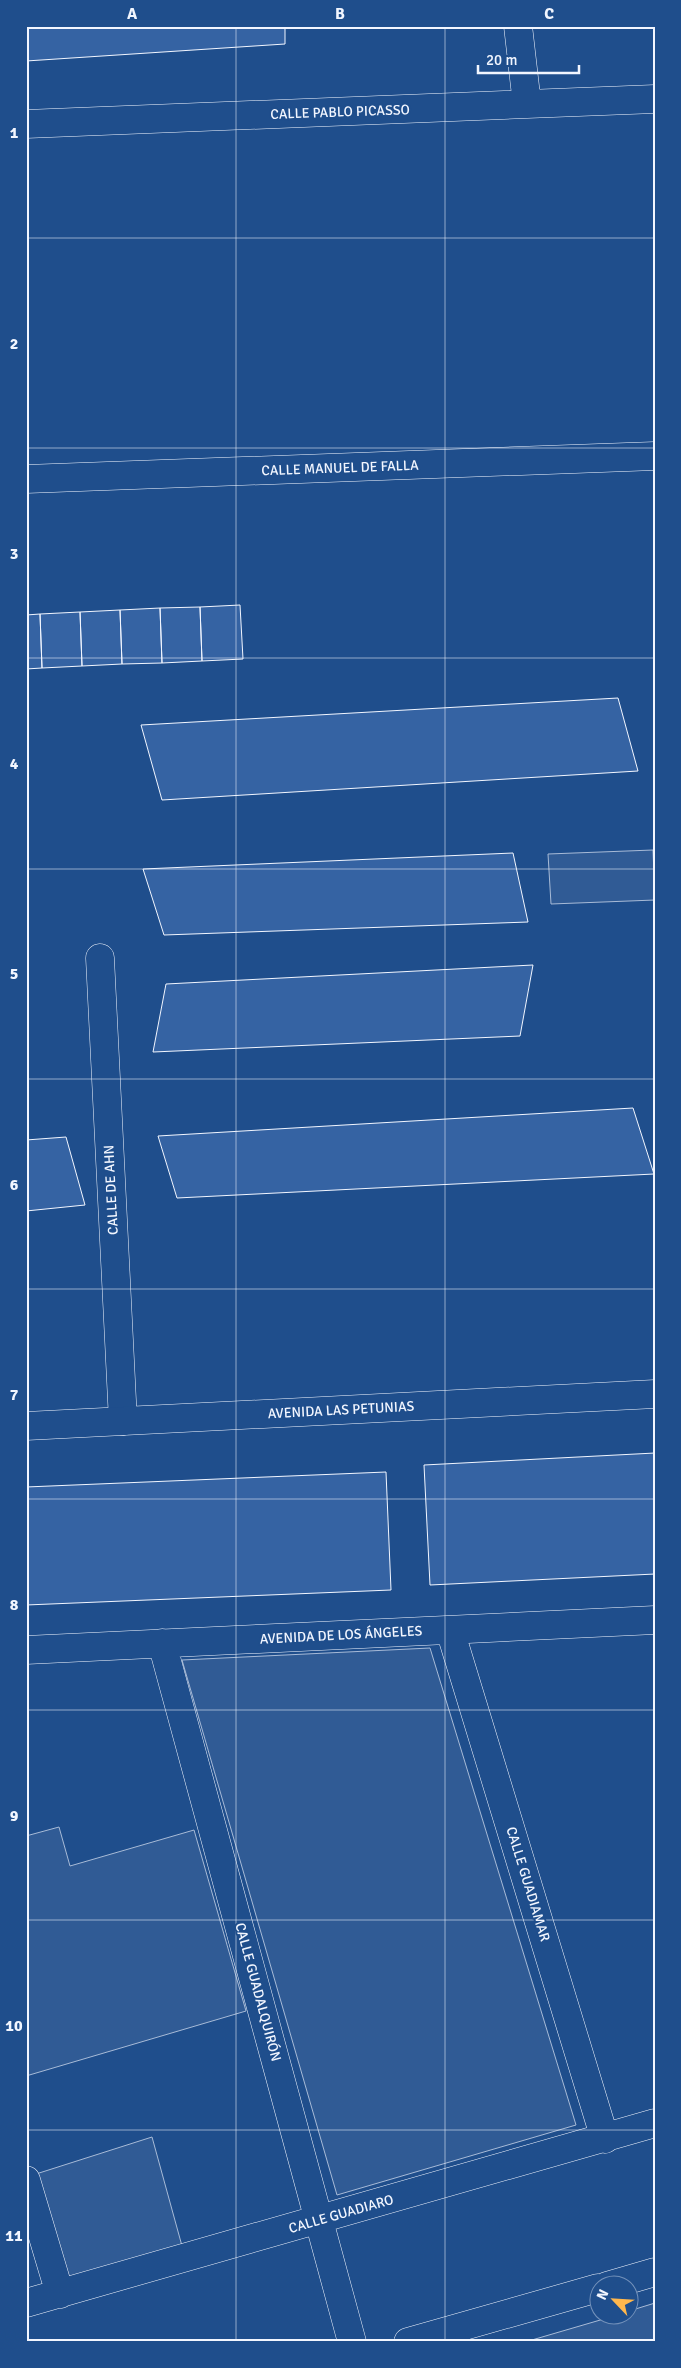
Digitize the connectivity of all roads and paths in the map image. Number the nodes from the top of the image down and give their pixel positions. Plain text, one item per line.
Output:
1 (518, 26) edge
2 (655, 99) edge
3 (527, 104) junction
4 (26, 124) edge
5 (655, 456) edge
6 (26, 479) edge
7 (100, 958) dead end
8 (655, 1394) edge
9 (123, 1421) junction
10 (26, 1426) edge
11 (655, 1620) edge
12 (450, 1630) junction
13 (162, 1643) junction
14 (26, 1650) edge
15 (655, 2123) edge
16 (605, 2139) junction
17 (26, 2180) edge
18 (321, 2220) junction
19 (655, 2272) edge
20 (638, 2277) edge
21 (588, 2291) edge
22 (60, 2294) junction
23 (26, 2303) edge
24 (352, 2342) edge
25 (408, 2342) edge

1 - 3 street
2 - 3 street, CALLE PABLO PICASSO
3 - 4 street, CALLE PABLO PICASSO
5 - 6 street, CALLE MANUEL DE FALLA
7 - 9 street, CALLE DE AHN
8 - 9 street, AVENIDA LAS PETUNIAS
9 - 10 street, AVENIDA LAS PETUNIAS
11 - 12 street, AVENIDA DE LOS ÁNGELES
12 - 13 street, AVENIDA DE LOS ÁNGELES
12 - 16 street, CALLE GUADIAMAR
13 - 14 street, AVENIDA DE LOS ÁNGELES
13 - 18 street, CALLE GUADALQUIRÓN
15 - 16 street, CALLE GUADIARO
16 - 18 street, CALLE GUADIARO
17 - 22 street
18 - 22 street, CALLE GUADIARO
18 - 24 street, CALLE GUADALQUIRÓN
19 - 20 street
21 - 25 street
22 - 23 street, CALLE GUADIARO

